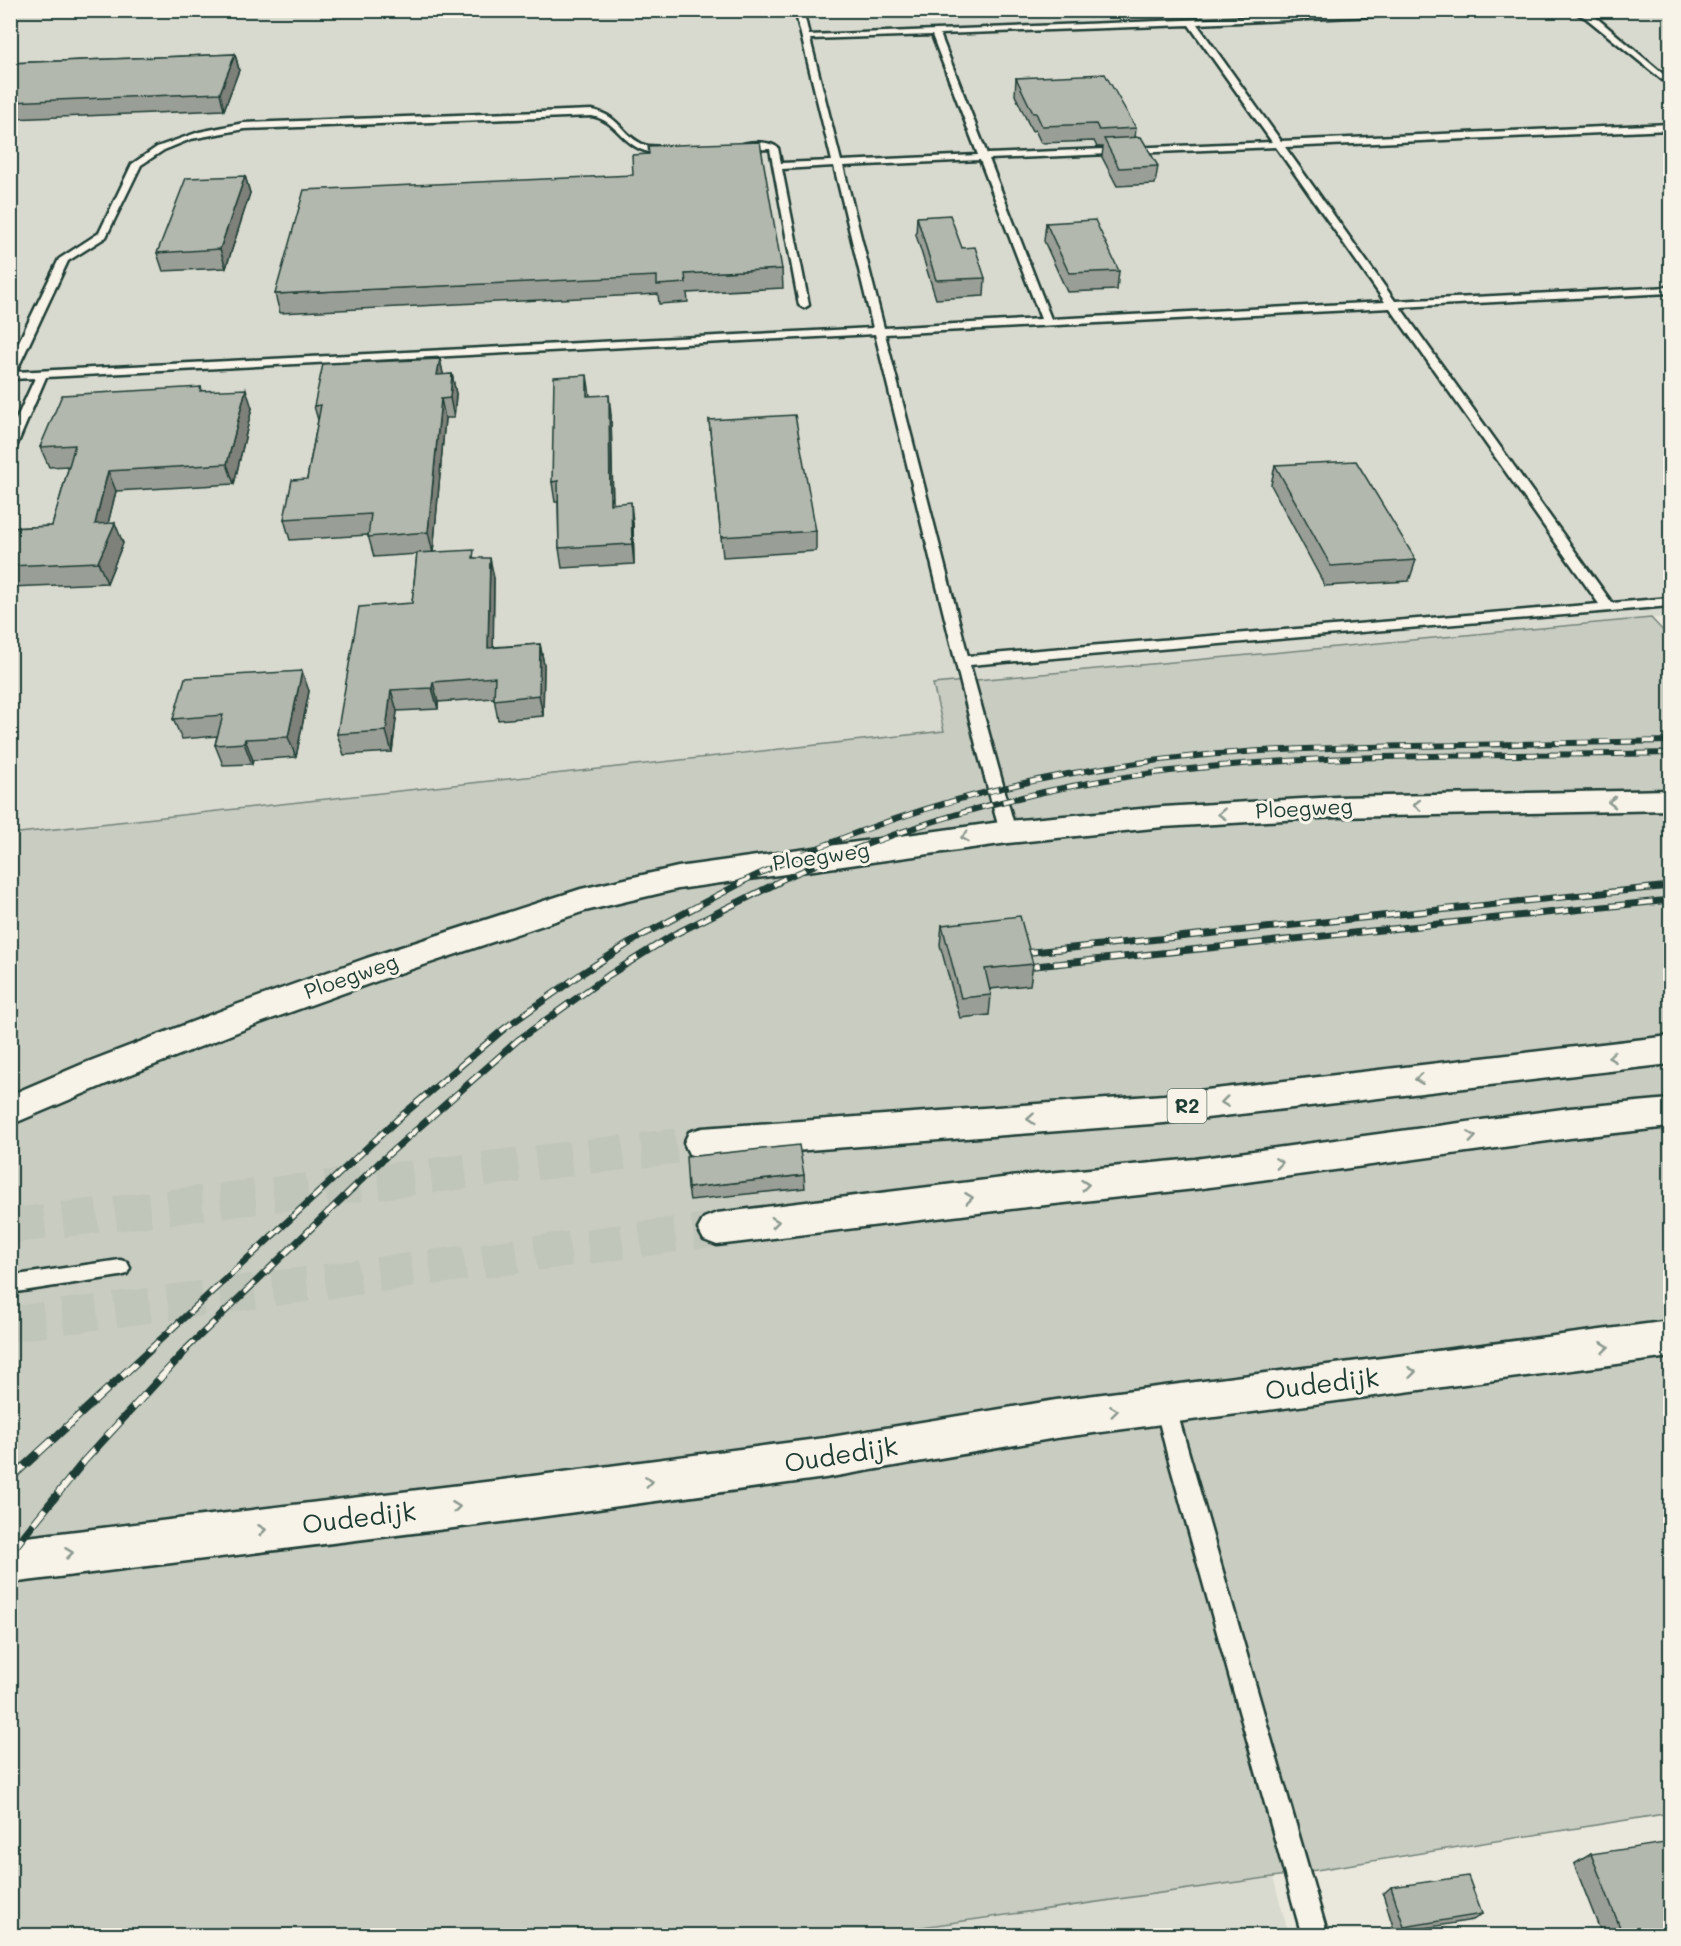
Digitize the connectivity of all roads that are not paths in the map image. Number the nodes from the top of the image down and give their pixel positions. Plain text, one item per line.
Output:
1 (799, 10) edge
2 (1510, 10) edge
3 (1573, 10) edge
4 (1192, 23) junction
5 (935, 32) junction
6 (806, 37) junction
7 (1671, 84) edge
8 (1671, 127) edge
9 (1279, 144) junction
10 (734, 147) edge
11 (677, 149) edge
12 (983, 157) junction
13 (838, 163) junction
14 (778, 166) junction
15 (1671, 290) edge
16 (1394, 304) junction
17 (804, 305) dead end
18 (1047, 322) junction
19 (880, 331) junction
20 (10, 374) edge
21 (42, 374) junction
22 (10, 447) edge
23 (1671, 602) edge
24 (1609, 608) junction
25 (962, 661) junction
26 (1671, 800) edge
27 (1008, 832) junction
28 (1671, 1050) edge
29 (10, 1111) edge
30 (1671, 1113) edge
31 (1671, 1120) edge
32 (1570, 1123) junction
33 (702, 1143) tunnel mouth
34 (717, 1229) tunnel mouth
35 (120, 1268) dead end
36 (10, 1285) edge
37 (1671, 1339) edge
38 (1165, 1404) junction
39 (10, 1561) edge
40 (1315, 1935) edge

1 - 6 lane
2 - 4 lane
3 - 7 lane
4 - 5 lane
4 - 9 lane
5 - 6 lane
5 - 12 lane
6 - 13 lane
8 - 9 lane
9 - 12 lane
9 - 16 lane
10 - 14 lane
11 - 20 lane
12 - 13 lane
12 - 18 lane
13 - 14 lane
13 - 19 lane
14 - 17 lane
15 - 16 lane
16 - 18 lane
16 - 24 lane
18 - 19 lane
19 - 21 lane
19 - 25 lane
20 - 21 lane
21 - 22 lane
23 - 24 lane
24 - 25 lane
25 - 27 lane
26 -> 27 main road, Ploegweg
27 -> 29 main road, Ploegweg
28 -> 33 main road, R2
30 - 32 main road
31 - 32 main road
34 -> 32 main road
35 - 36 lane
38 -> 37 main road, Oudedijk
39 -> 38 main road, Oudedijk
38 - 40 lane

